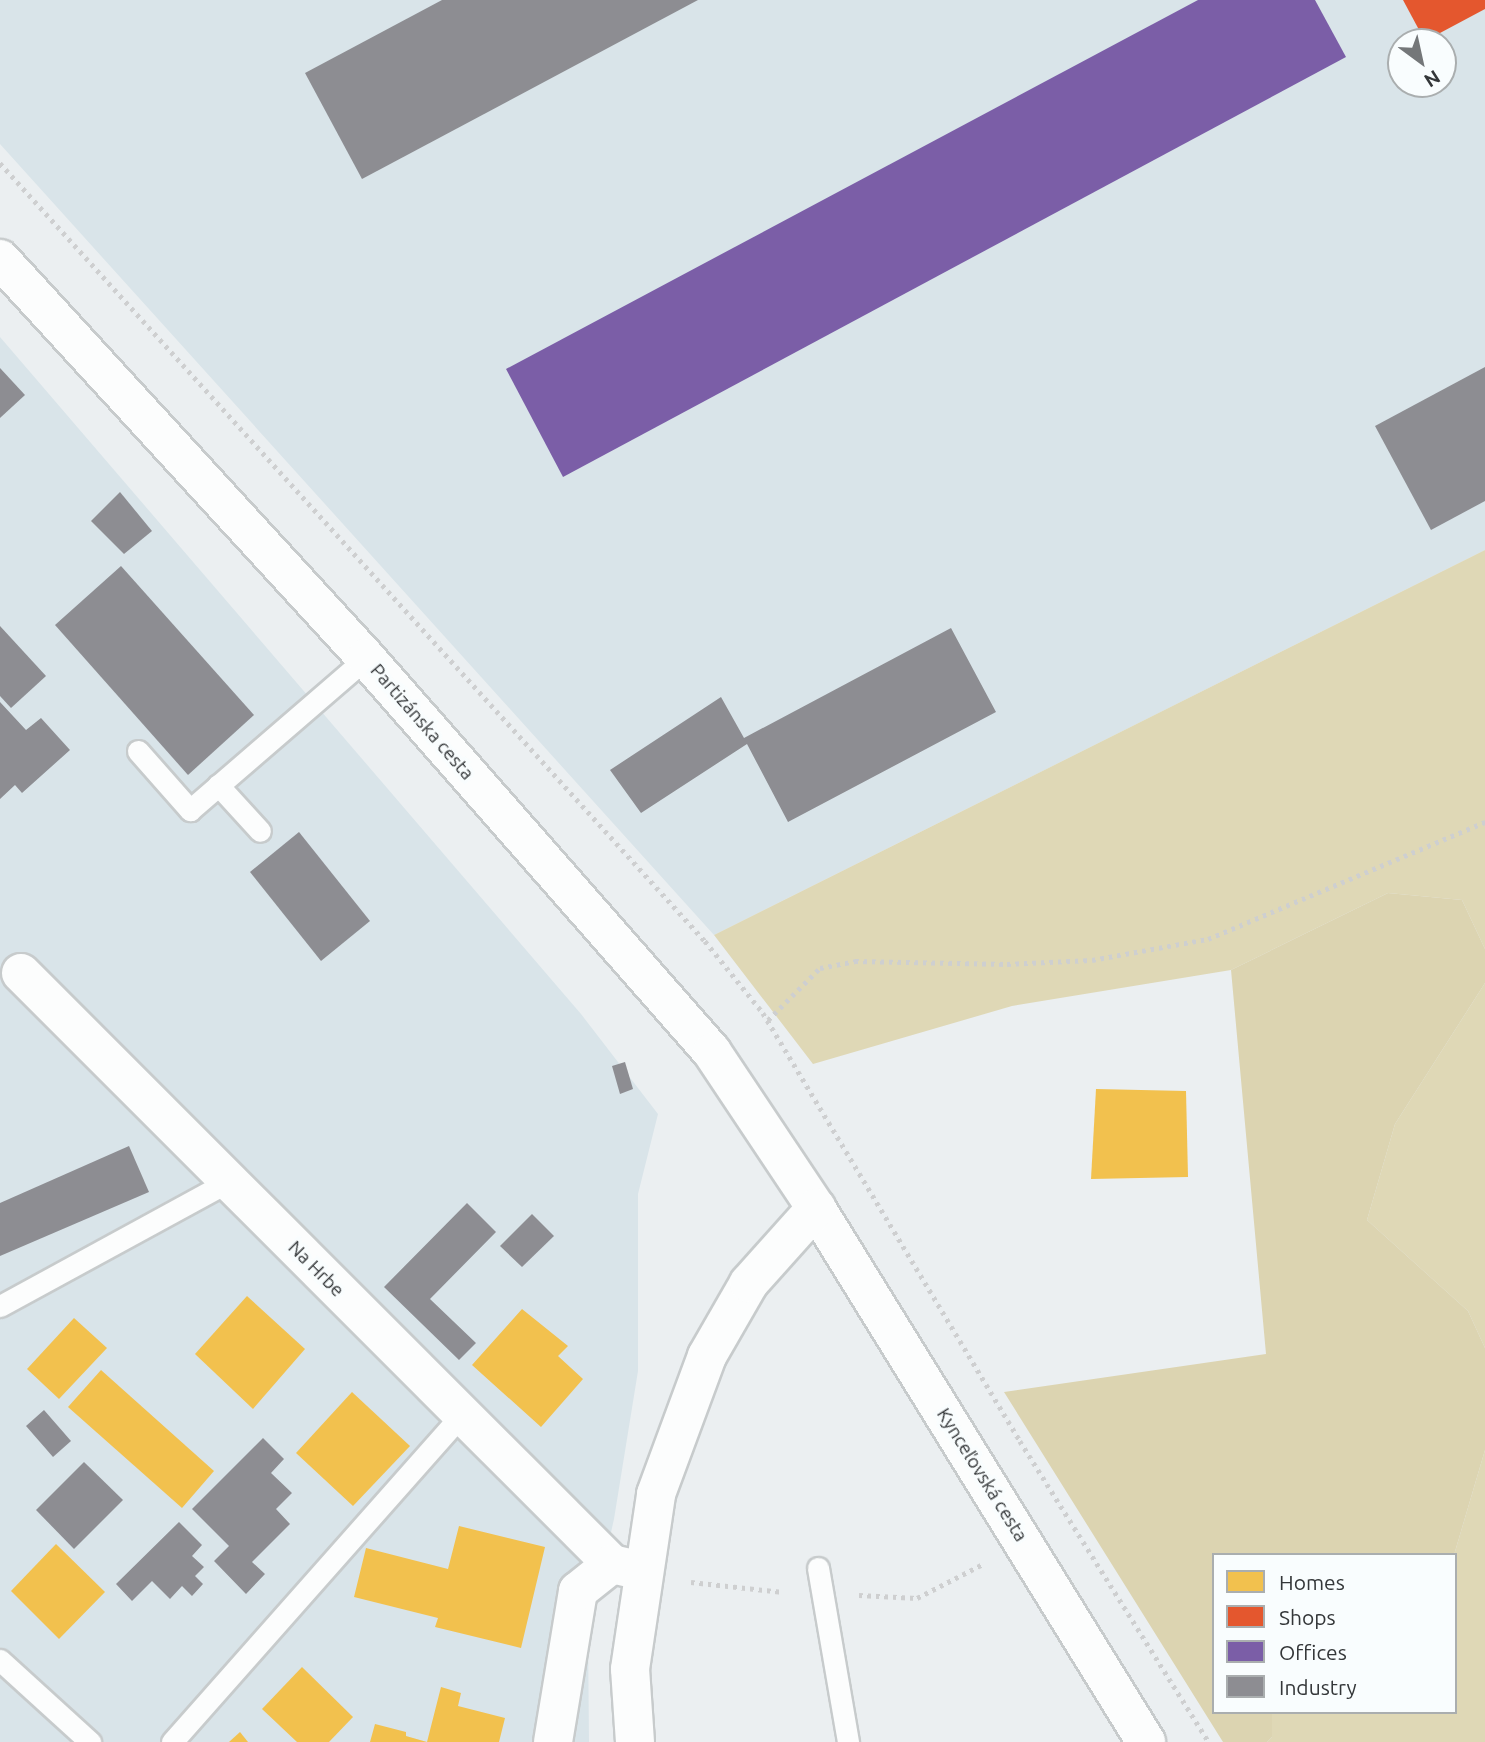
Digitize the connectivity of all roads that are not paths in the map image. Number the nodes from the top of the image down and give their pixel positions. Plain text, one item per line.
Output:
1 (0, 259) edge
2 (366, 658) junction
3 (138, 751) dead end
4 (218, 785) junction
5 (260, 831) dead end
6 (21, 973) dead end
7 (227, 1182) junction
8 (816, 1208) junction
9 (0, 1306) edge
10 (462, 1414) junction
11 (627, 1567) junction
12 (818, 1569) dead end
13 (0, 1660) edge
14 (90, 1742) edge
15 (172, 1742) edge
16 (553, 1742) edge
17 (635, 1742) edge
18 (848, 1742) edge
19 (1146, 1742) edge

1 - 2 street, Partizánska cesta
2 - 4 lane
2 - 8 street, Partizánska cesta
3 - 4 lane
4 - 5 lane
6 - 7 street, Na Hrbe
7 - 9 lane
7 - 10 street, Na Hrbe
8 - 11 street
8 - 19 street, Kynceľovská cesta
10 - 11 street, Na Hrbe
10 - 15 lane
11 - 16 street
11 - 17 street
12 - 18 lane
13 - 14 lane

